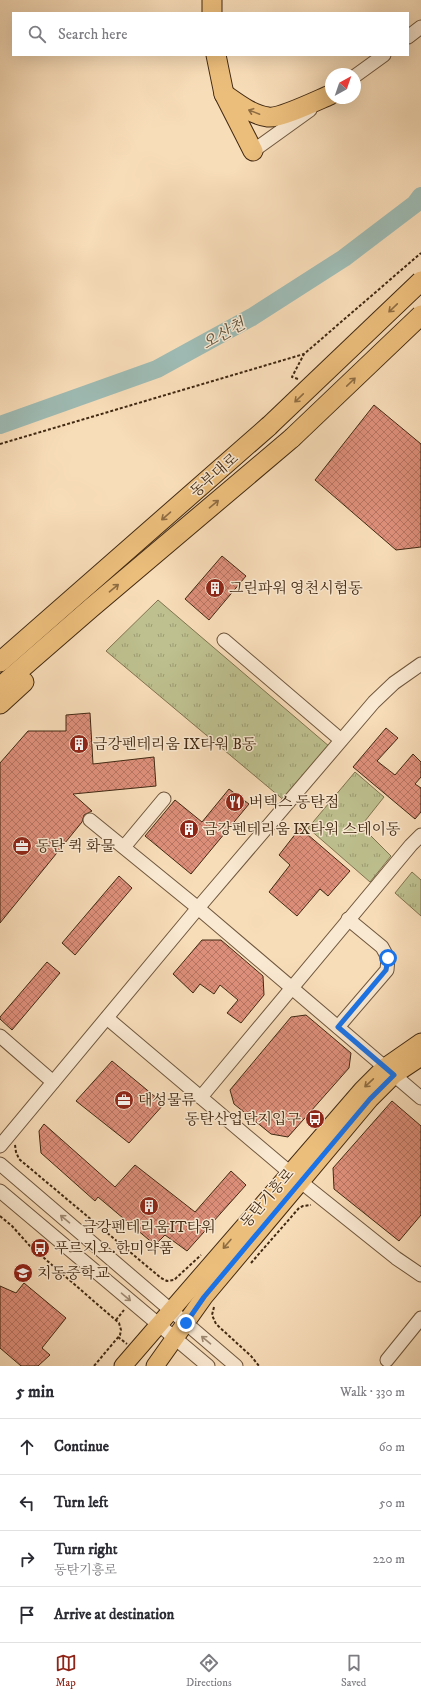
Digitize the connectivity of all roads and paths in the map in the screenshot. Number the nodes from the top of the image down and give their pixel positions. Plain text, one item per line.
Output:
1 (212, 0) edge
2 (212, 12) edge
3 (421, 27) edge
4 (409, 36) edge
5 (216, 56) edge
6 (383, 56) edge
7 (361, 72) edge
8 (224, 94) junction
9 (325, 97) edge
10 (325, 99) edge
11 (253, 151) joint
12 (421, 253) edge
13 (421, 281) edge
14 (421, 315) edge
15 (304, 354) junction
16 (292, 377) dead end
17 (0, 444) edge
18 (110, 564) junction
19 (90, 608) junction
20 (224, 640) dead end
21 (0, 651) edge
22 (0, 662) edge
23 (421, 664) edge
24 (0, 687) edge
25 (0, 704) edge
26 (341, 740) junction
27 (164, 798) dead end
28 (90, 820) dead end
29 (421, 835) edge
30 (124, 847) junction
31 (198, 908) junction
32 (348, 919) junction
33 (291, 987) junction
34 (107, 1018) junction
35 (338, 1027) junction
36 (0, 1036) edge
37 (421, 1042) edge
38 (421, 1057) edge
39 (390, 1071) junction
40 (54, 1082) junction
41 (201, 1097) junction
42 (421, 1098) edge
43 (16, 1145) dead end
44 (0, 1146) edge
45 (0, 1164) edge
46 (295, 1177) junction
47 (0, 1191) edge
48 (314, 1205) dead end
49 (0, 1216) edge
50 (249, 1265) dead end
51 (421, 1275) edge
52 (178, 1277) dead end
53 (214, 1305) dead end
54 (171, 1309) junction
55 (421, 1318) edge
56 (186, 1323) junction
57 (158, 1324) junction
58 (175, 1338) junction
59 (388, 1360) dead end
60 (94, 1366) edge
61 (123, 1366) edge
62 (155, 1366) edge
63 (208, 1366) edge
64 (236, 1366) edge
65 (259, 1366) edge

1 - 2 highway
3 - 4 street
5 - 8 highway
6 - 7 street
9 -> 8 highway
8 - 11 highway
10 - 11 street
12 - 15 path
13 -> 18 highway, 동부대로, bridge
19 -> 14 highway, 동부대로, bridge
15 - 16 path
15 - 17 path
18 - 21 highway
18 - 22 highway, 동부대로
19 - 24 highway, 동부대로
19 - 25 highway
20 - 26 street
23 - 26 street
26 - 31 street
27 - 30 street
28 - 30 street
29 - 32 street
30 - 31 street
31 - 33 street
31 - 34 street
32 - 33 street
32 - 35 street
33 - 35 street
33 - 41 street
34 - 40 street
34 - 41 street
35 - 39 street
36 - 40 street
37 - 39 main road, 동탄기흥로
38 - 39 main road, 동탄기흥로
39 - 42 street
39 - 46 main road, 동탄기흥로
40 - 44 street
41 - 46 street
43 - 52 path
54 -> 45 street
46 - 51 street
46 -> 54 main road, 동탄기흥로
46 - 56 main road, 동탄기흥로
47 -> 57 street
48 - 50 path
49 - 60 path
53 - 65 path
54 - 56 street
54 - 57 main road, 동탄기흥로
55 - 59 street
56 - 58 main road, 동탄기흥로
64 -> 56 street
57 - 58 street
57 - 61 main road, 동탄기흥로
58 - 62 main road, 동탄기흥로
58 - 63 street

